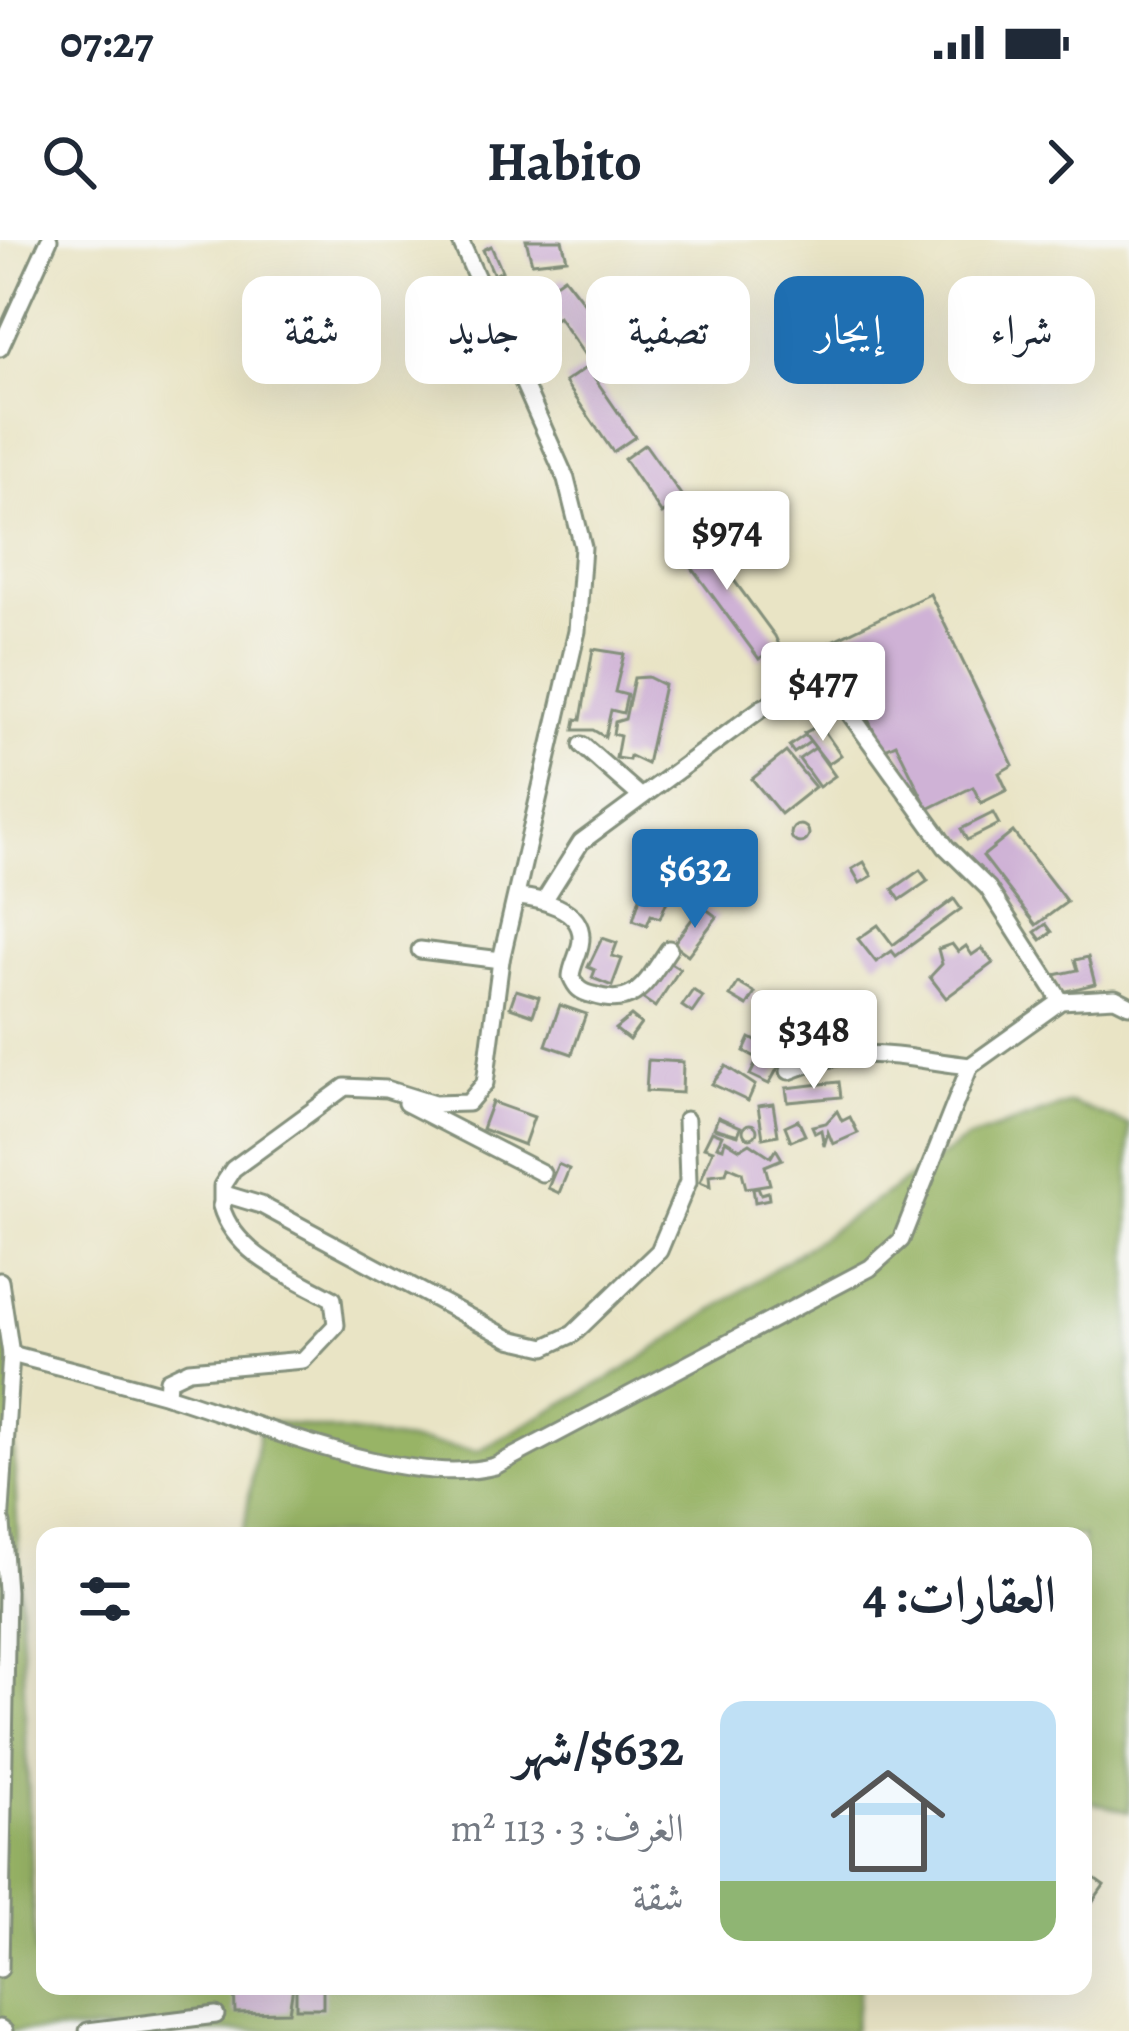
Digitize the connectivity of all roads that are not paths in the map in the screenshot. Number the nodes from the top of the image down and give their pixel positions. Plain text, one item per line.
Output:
1 (49, 240) edge
2 (460, 240) edge
3 (0, 348) edge
4 (581, 745) dead end
5 (639, 795) junction
6 (518, 897) junction
7 (544, 899) junction
8 (669, 949) dead end
9 (420, 950) dead end
10 (501, 961) junction
11 (1061, 1001) junction
12 (1129, 1005) edge
13 (970, 1066) junction
14 (789, 1071) dead end
15 (386, 1089) junction
16 (686, 1120) dead end
17 (542, 1173) dead end
18 (222, 1202) junction
19 (0, 1281) edge
20 (10, 1354) junction
21 (166, 1395) junction
22 (1, 1525) edge
23 (2, 1796) edge
24 (0, 1969) edge
25 (216, 2015) dead end
26 (88, 2031) edge

1 - 3 street
2 - 6 street
4 - 5 street
5 - 7 street
5 - 11 street
6 - 7 street
6 - 10 street
7 - 8 street
9 - 10 street
10 - 15 street
11 - 12 street
11 - 13 street
13 - 14 street
13 - 21 street
15 - 17 street
15 - 18 street
16 - 18 street
18 - 21 street
19 - 20 street
20 - 21 street
20 - 22 street
22 - 23 street
23 - 24 street
25 - 26 street

